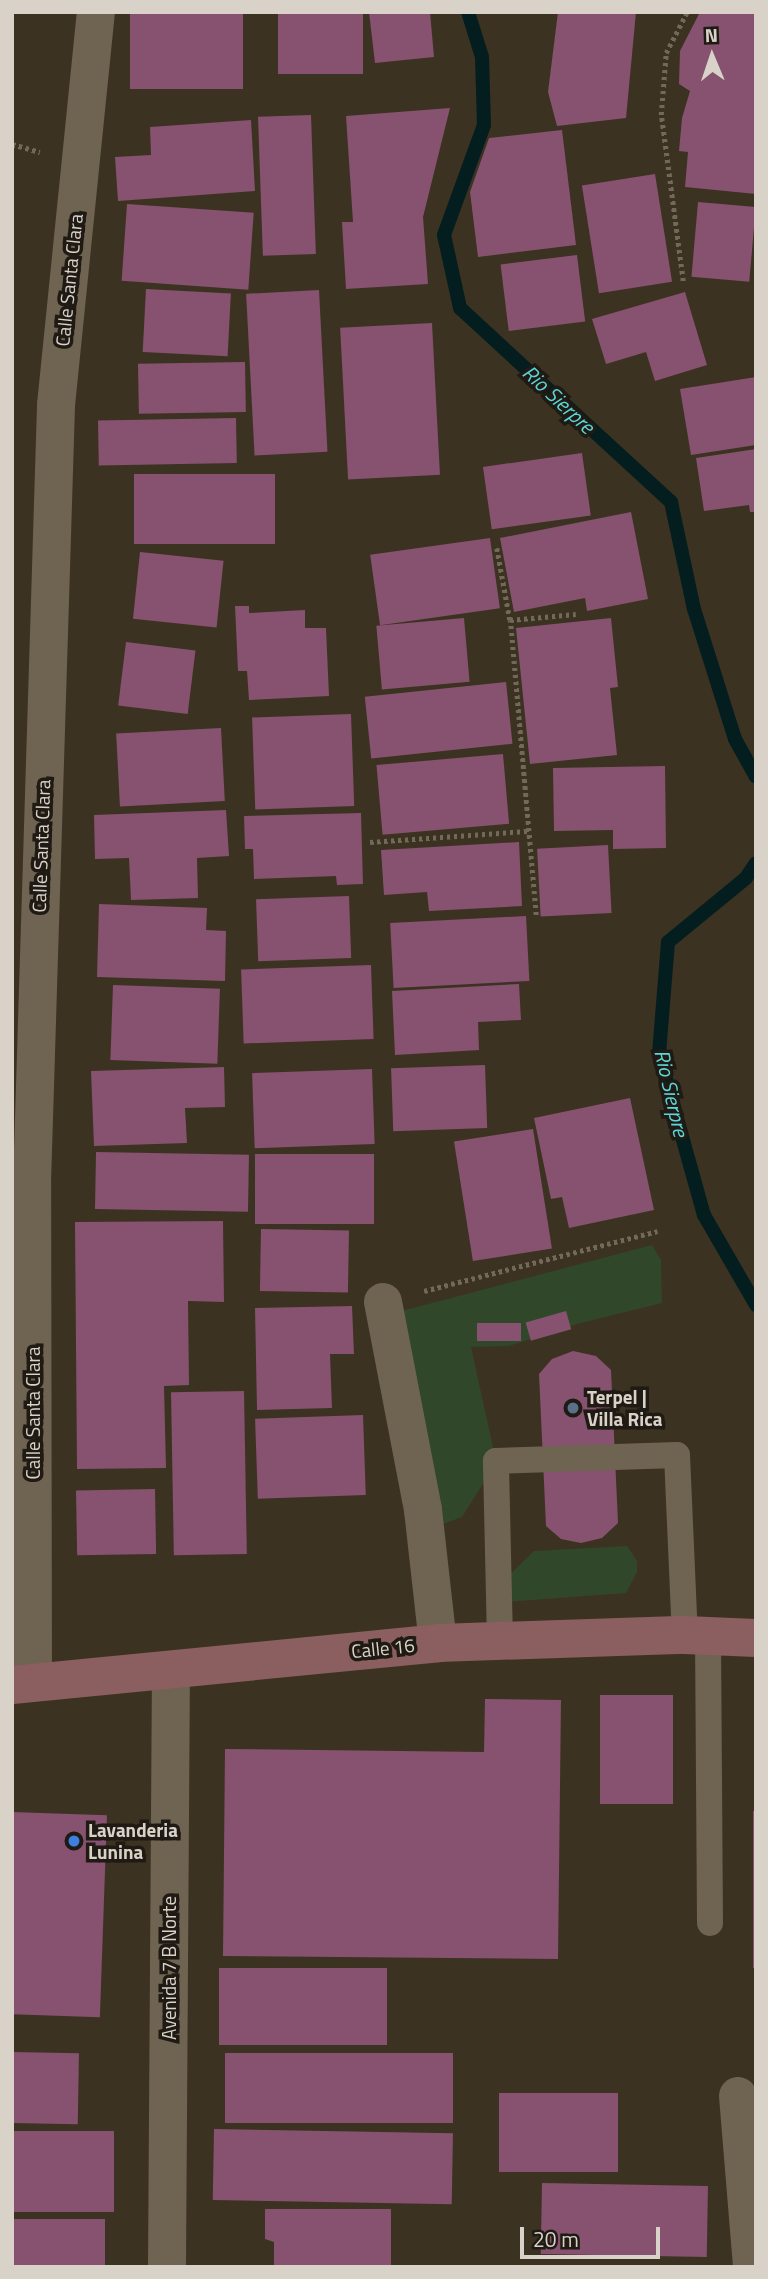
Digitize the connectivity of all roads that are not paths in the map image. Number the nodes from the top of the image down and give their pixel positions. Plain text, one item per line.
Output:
1 (96, 12) edge
2 (22, 1185) edge
3 (383, 1302) road end
4 (697, 1636) junction
5 (756, 1639) edge
6 (500, 1641) junction
7 (438, 1643) junction
8 (171, 1670) junction
9 (23, 1683) edge
10 (710, 1923) dead end
11 (738, 2095) dead end
12 (167, 2267) edge
13 (752, 2267) edge

1 - 2 street, Calle Santa Clara
2 - 9 street, Calle Santa Clara
3 - 7 street
4 - 5 main road, Calle 16
4 - 6 main road, Calle 16
4 - 6 lane
4 - 10 lane
6 - 7 main road, Calle 16
7 - 8 main road, Calle 16
8 - 9 main road, Calle 16
8 - 12 street, Avenida 7 B Norte
11 - 13 street

